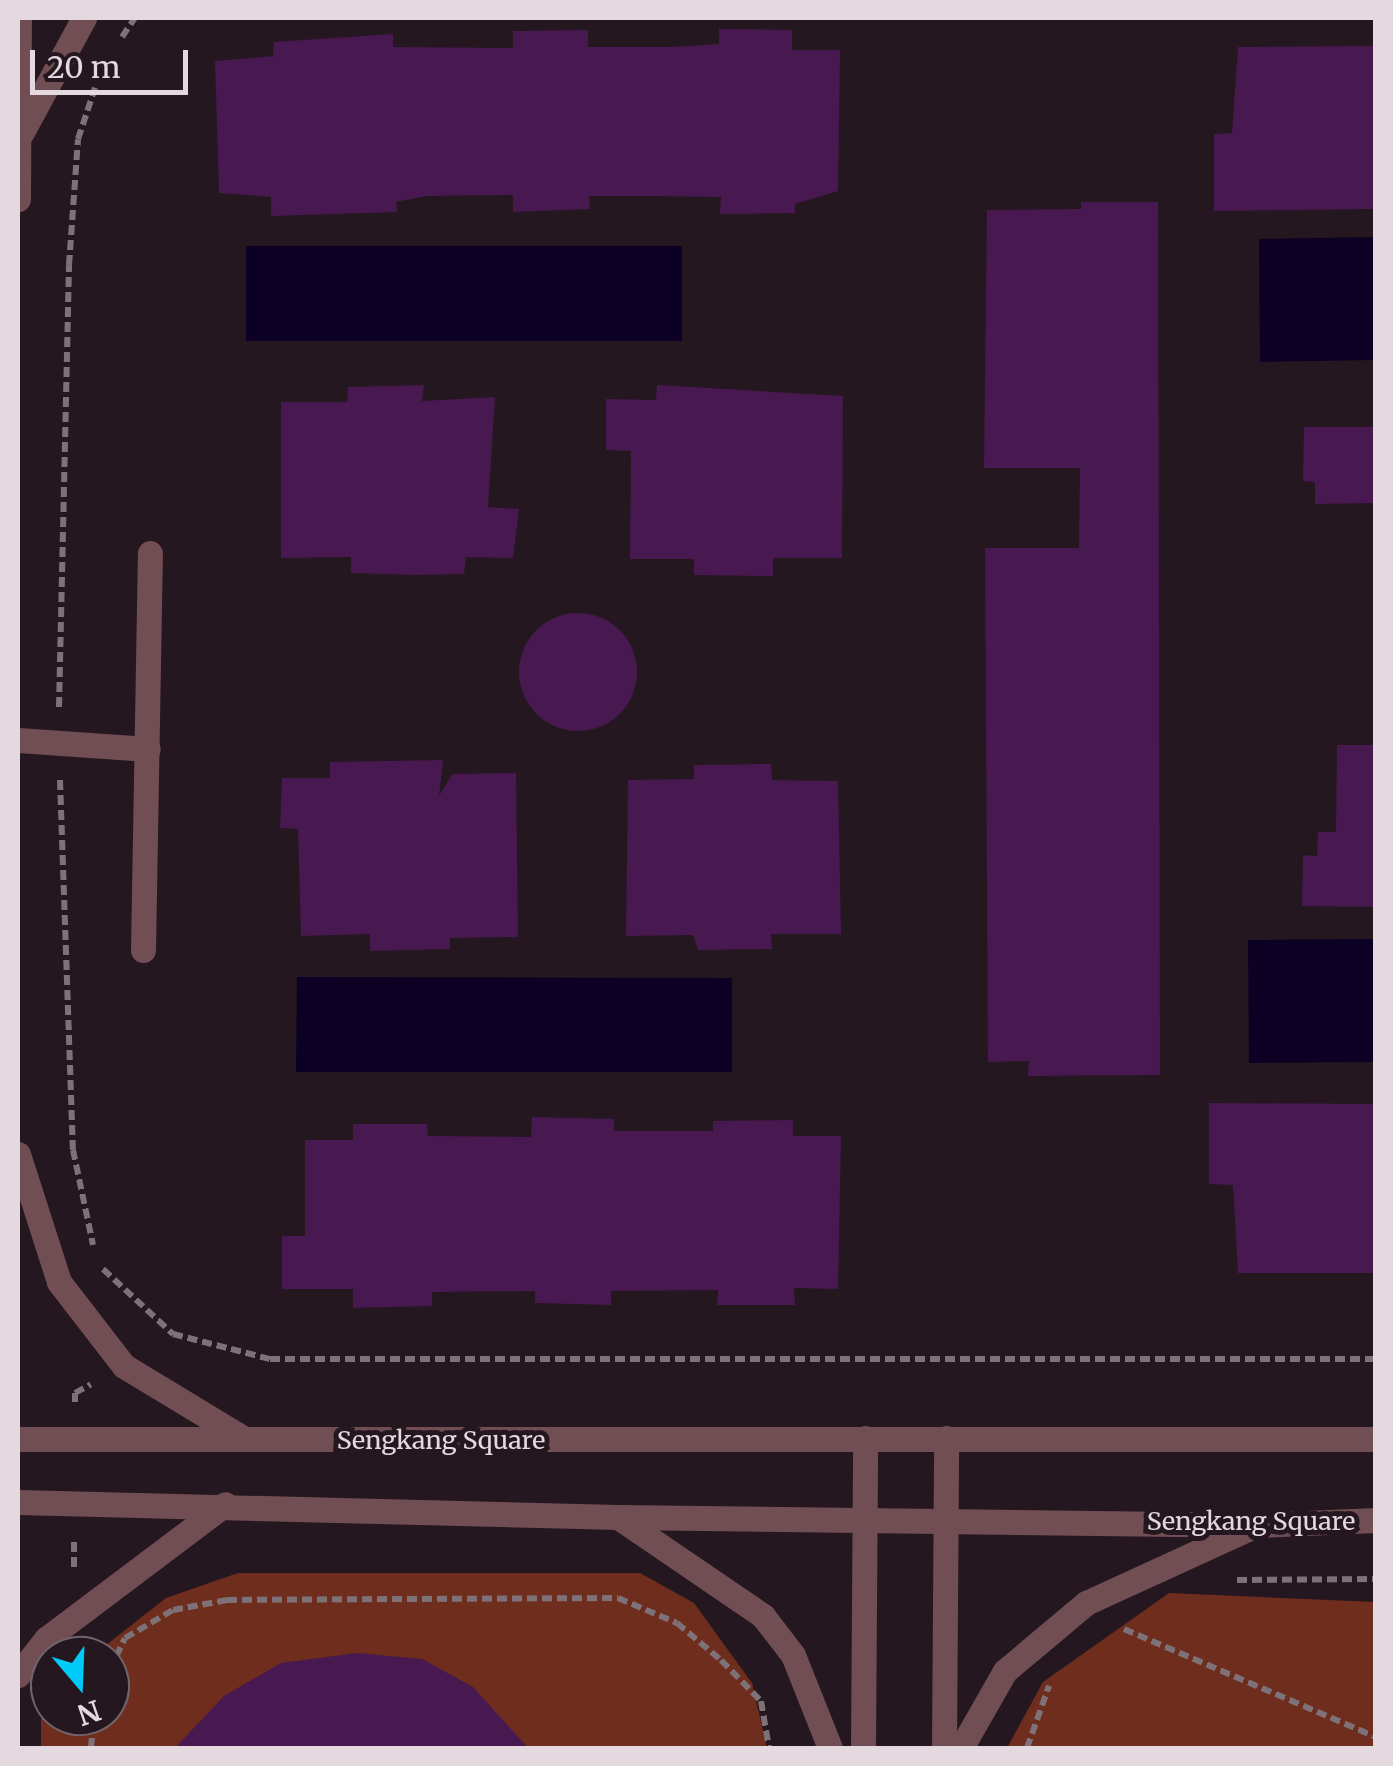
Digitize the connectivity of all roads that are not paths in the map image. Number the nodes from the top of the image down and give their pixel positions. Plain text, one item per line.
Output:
1 (19, 18) edge
2 (84, 18) edge
3 (20, 136) edge
4 (18, 199) edge
5 (150, 553) dead end
6 (18, 740) edge
7 (148, 749) junction
8 (143, 950) dead end
9 (18, 1154) edge
10 (243, 1438) junction
11 (865, 1438) junction
12 (946, 1438) junction
13 (18, 1439) edge
14 (1376, 1439) edge
15 (18, 1502) edge
16 (225, 1504) junction
17 (864, 1516) junction
18 (618, 1517) junction
19 (946, 1517) junction
20 (1376, 1520) edge
21 (1257, 1525) junction
22 (18, 1675) edge
23 (830, 1748) edge
24 (863, 1748) edge
25 (944, 1748) edge
26 (961, 1748) edge

1 - 3 street
2 - 3 street
3 - 4 street
5 - 7 street
6 - 7 street
7 - 8 street
9 - 10 street
10 - 11 street, Sengkang Square
10 - 13 street, Sengkang Square
11 - 12 street, Sengkang Square
11 - 17 street
12 - 14 street, Sengkang Square
12 - 19 street
15 - 16 street, Sengkang Square
16 - 18 street, Sengkang Square
16 - 22 street
17 - 18 street, Sengkang Square
17 - 19 street, Sengkang Square
17 - 24 street
18 - 23 street
19 - 21 street, Sengkang Square
19 - 25 street
20 - 21 street, Sengkang Square
21 - 26 street

